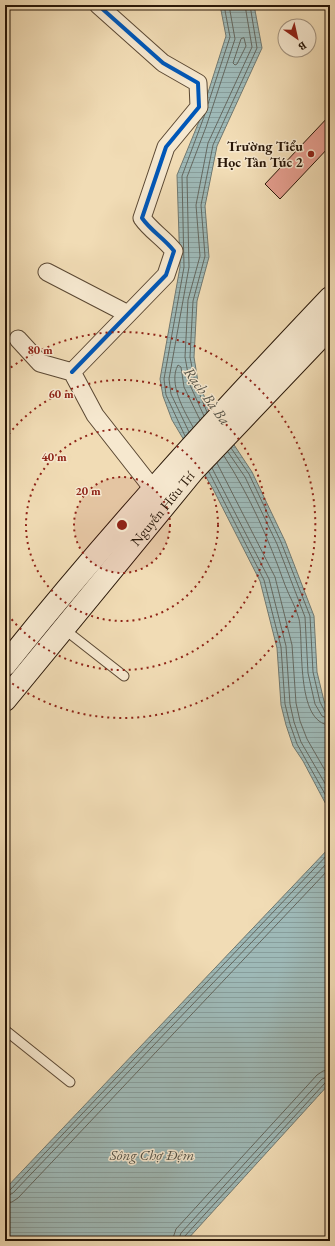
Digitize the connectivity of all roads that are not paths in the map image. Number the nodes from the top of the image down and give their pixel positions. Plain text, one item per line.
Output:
1 (98, 5) edge
2 (47, 272) dead end
3 (330, 298) edge
4 (128, 314) junction
5 (330, 326) edge
6 (18, 339) dead end
7 (72, 372) junction
8 (236, 412) junction
9 (186, 465) junction
10 (153, 490) junction
11 (63, 628) junction
12 (5, 666) edge
13 (124, 676) dead end
14 (5, 700) edge
15 (5, 1030) edge
16 (70, 1082) dead end

1 - 4 street
2 - 4 street
3 - 8 main road, Nguyễn Hữu Trí
4 - 7 street
5 - 8 main road, Nguyễn Hữu Trí
6 - 7 street
7 - 10 street
8 - 9 main road, Nguyễn Hữu Trí
9 - 10 main road, Nguyễn Hữu Trí
9 - 11 main road, Nguyễn Hữu Trí
10 - 12 main road, Nguyễn Hữu Trí
11 - 13 lane
11 - 14 main road, Nguyễn Hữu Trí
15 - 16 lane

